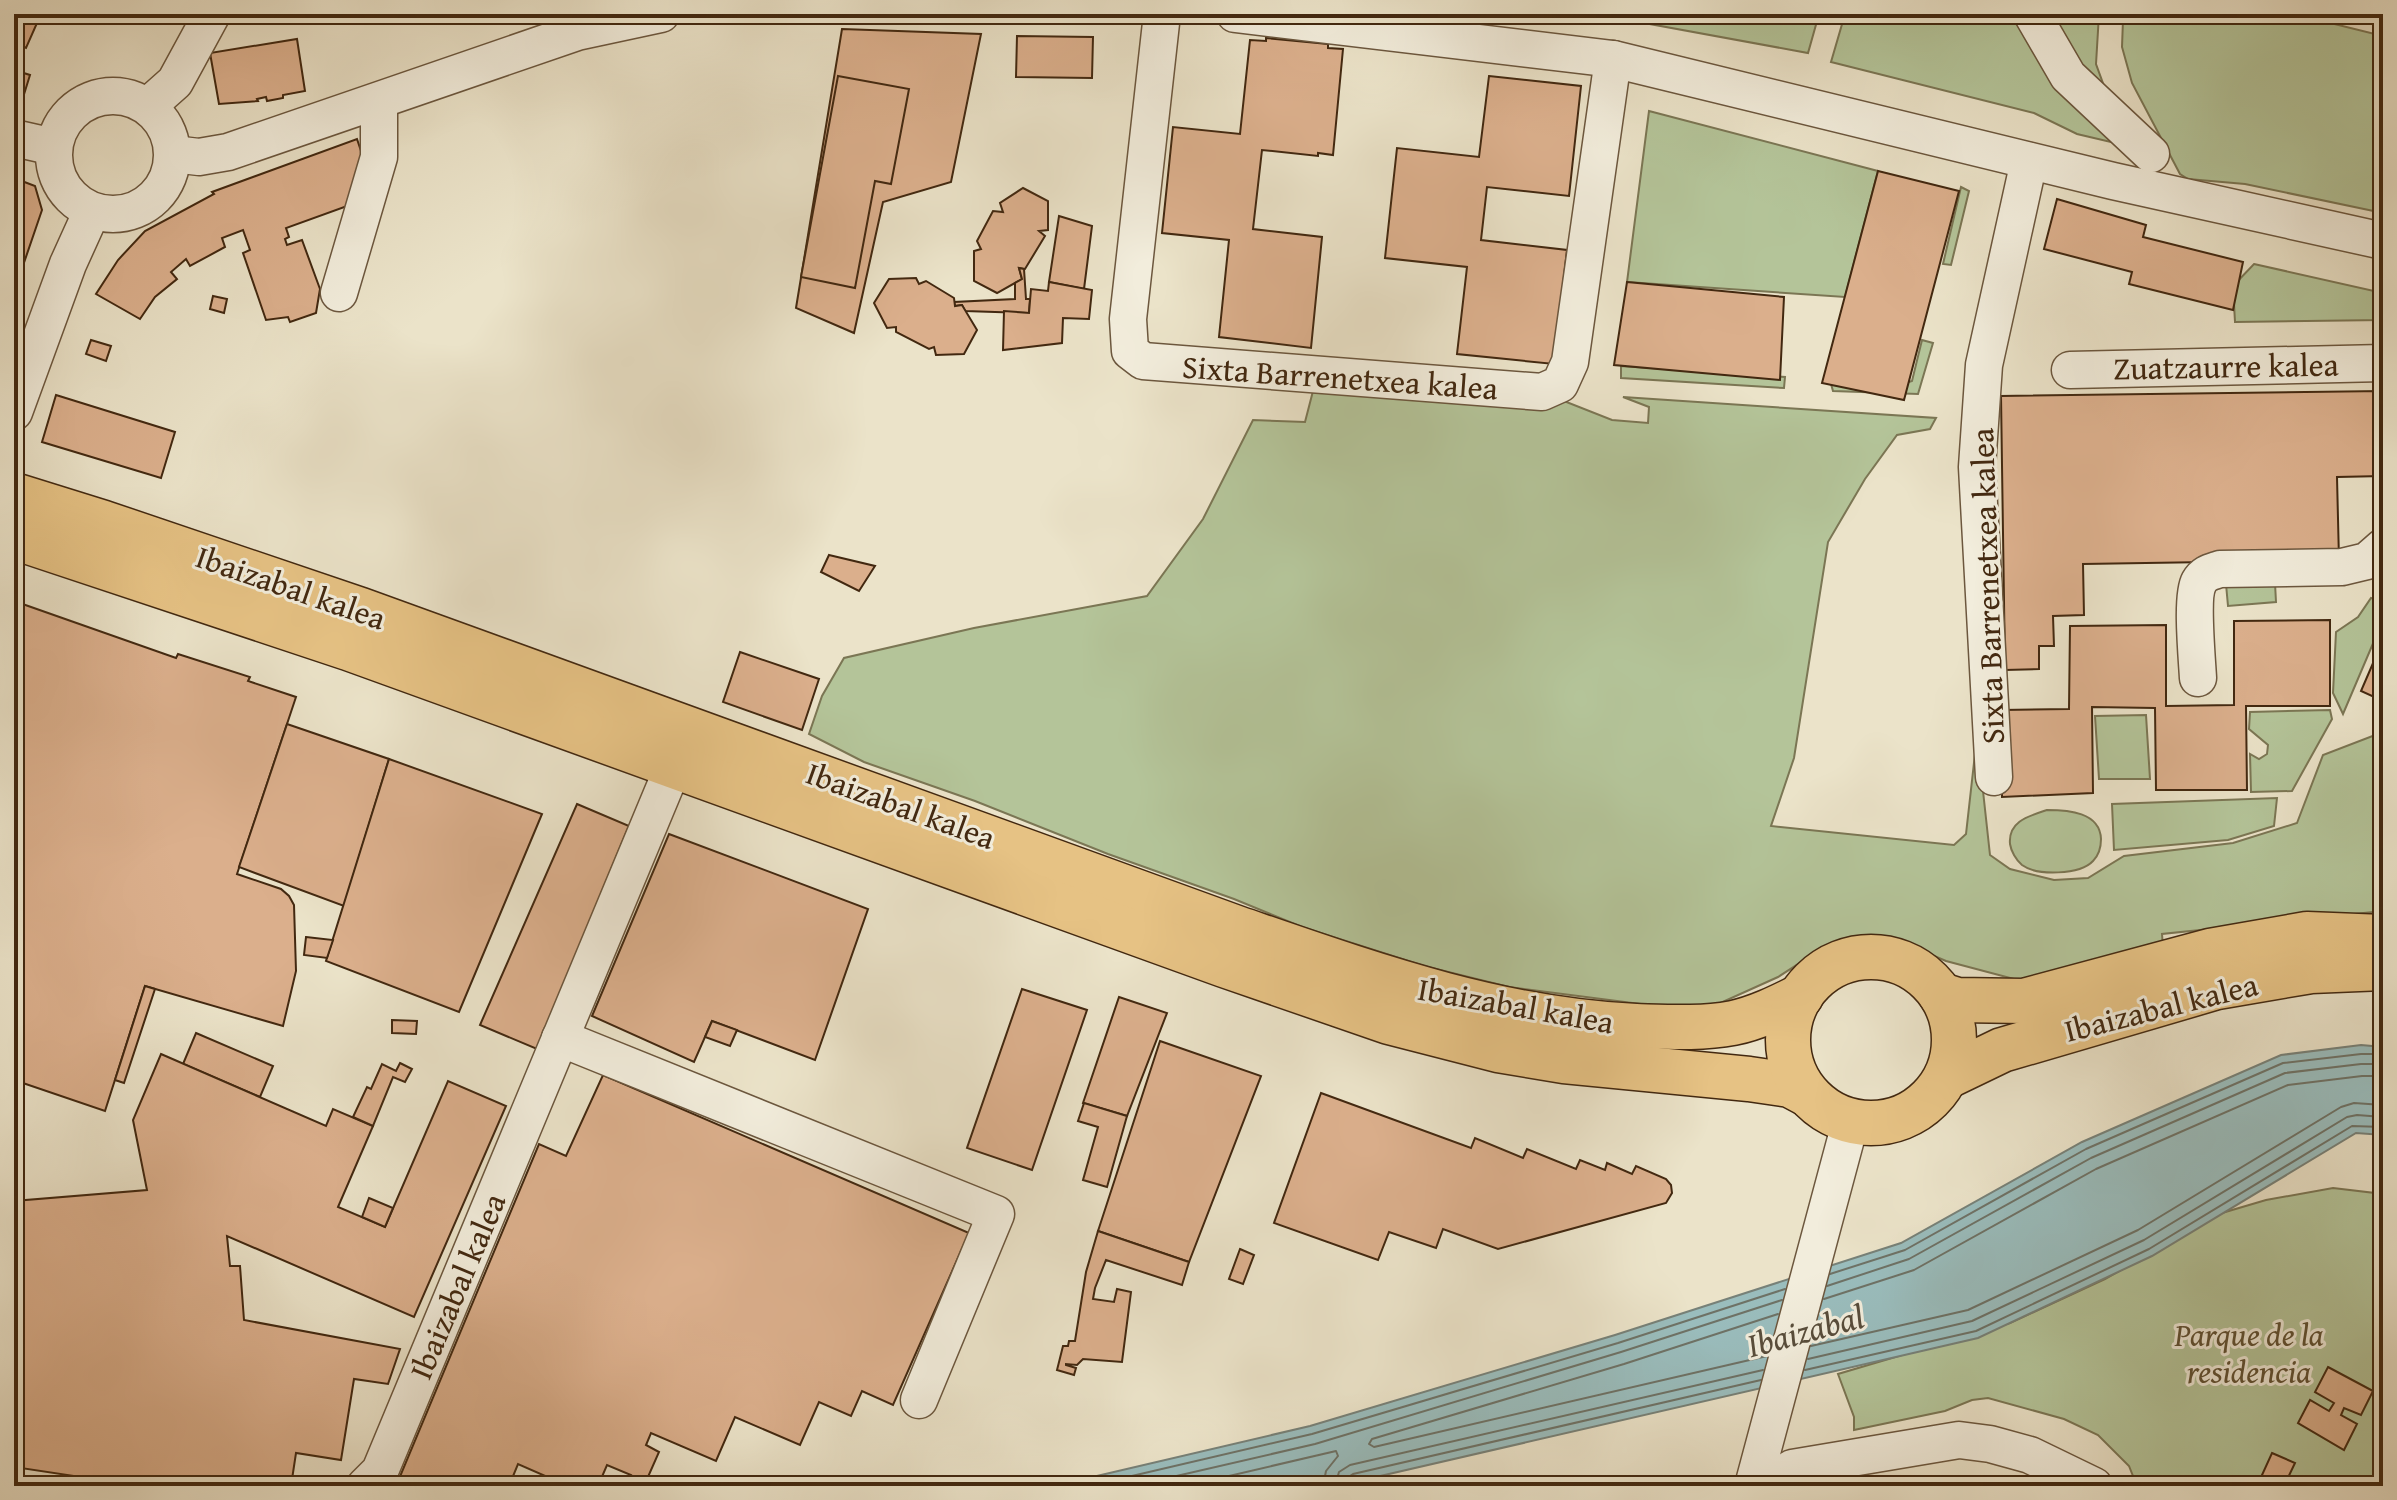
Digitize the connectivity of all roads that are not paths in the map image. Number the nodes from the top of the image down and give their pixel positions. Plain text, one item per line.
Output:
1 (212, 14) edge
2 (661, 14) edge
3 (1162, 14) edge
4 (1235, 14) edge
5 (2032, 14) edge
6 (1613, 59) junction
7 (379, 101) junction
8 (148, 106) junction
9 (14, 138) edge
10 (54, 147) junction
11 (173, 154) junction
12 (2151, 154) dead end
13 (2029, 161) junction
14 (92, 211) junction
15 (2333, 230) junction
16 (2383, 241) edge
17 (2383, 249) edge
18 (339, 293) dead end
19 (2383, 363) edge
20 (2070, 370) dead end
21 (14, 412) edge
22 (14, 495) edge
23 (14, 537) edge
24 (2383, 547) edge
25 (2198, 678) dead end
26 (674, 765) junction
27 (1994, 777) dead end
28 (2383, 937) edge
29 (2383, 968) edge
30 (1941, 995) junction
31 (1801, 996) junction
32 (560, 1038) junction
33 (1946, 1077) junction
34 (1798, 1090) junction
35 (1851, 1120) junction
36 (919, 1400) dead end
37 (1762, 1478) edge
38 (365, 1486) edge
39 (2094, 1486) edge

1 - 8 street
2 - 7 street
3 - 6 street, Sixta Barrenetxea kalea
4 - 6 street
5 - 12 street
6 - 13 street
7 - 11 street
7 - 18 street
8 - 10 street
8 - 11 street
9 - 10 street
10 - 14 street
11 - 14 street
13 - 15 street
13 - 27 street, Sixta Barrenetxea kalea
14 - 21 street
15 - 16 street
15 - 17 street
19 - 20 street, Zuatzaurre kalea
22 - 31 highway, Ibaizabal kalea
23 - 26 highway, Ibaizabal kalea
24 - 25 street
26 - 32 street, Ibaizabal kalea
26 - 34 highway, Ibaizabal kalea
28 - 30 highway, Ibaizabal kalea
29 - 33 highway, Ibaizabal kalea
30 - 31 highway
30 - 33 highway
31 - 34 highway
32 - 36 street
32 - 38 street, Ibaizabal kalea
33 - 35 highway
34 - 35 highway
35 - 37 street
37 - 39 street

